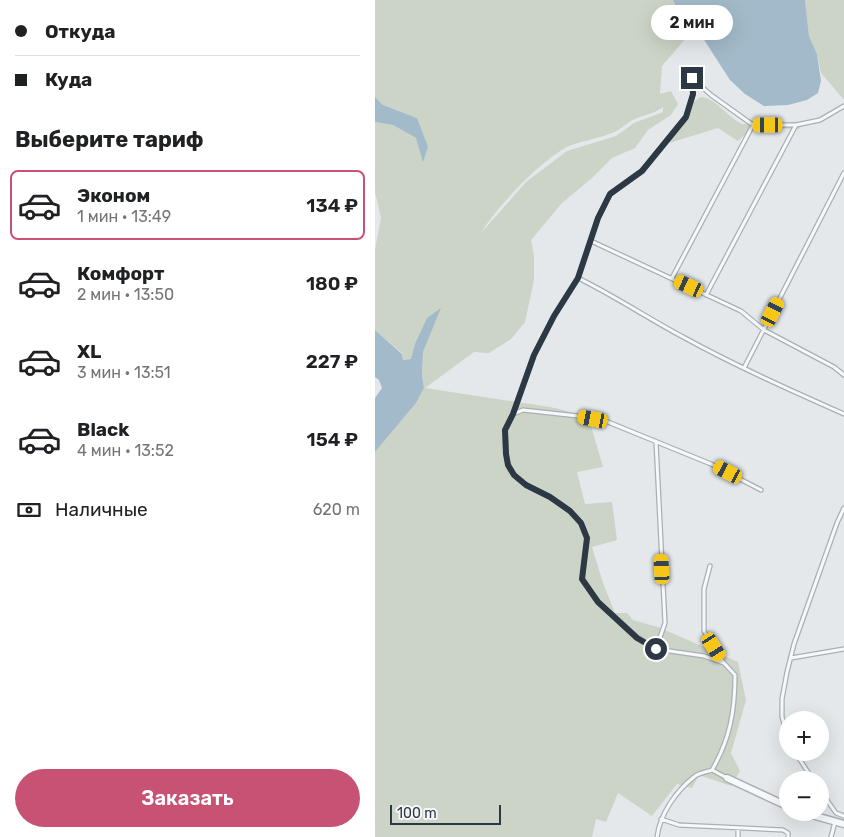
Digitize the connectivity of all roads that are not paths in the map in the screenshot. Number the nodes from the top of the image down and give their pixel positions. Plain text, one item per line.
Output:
1 (844, 106) edge
2 (753, 125) junction
3 (796, 125) junction
4 (844, 173) edge
5 (591, 241) junction
6 (578, 278) junction
7 (672, 278) junction
8 (706, 294) junction
9 (763, 330) junction
10 (744, 368) junction
11 (844, 375) edge
12 (513, 414) junction
13 (843, 414) edge
14 (656, 442) junction
15 (761, 490) dead end
16 (844, 508) edge
17 (710, 566) dead end
18 (656, 649) junction
19 (844, 649) edge
20 (791, 658) junction
21 (724, 663) junction
22 (782, 711) edge
23 (712, 770) junction
24 (727, 778) joint
25 (779, 802) edge
26 (829, 803) edge
27 (844, 816) edge
28 (661, 819) junction
29 (829, 820) edge
30 (835, 822) junction
31 (844, 824) edge
32 (738, 828) junction
33 (657, 837) edge
34 (737, 837) edge
35 (788, 837) edge
36 (831, 837) edge

1 - 3 lane
2 - 3 lane
2 - 5 lane
2 - 7 lane
3 - 8 lane
4 - 9 lane
5 - 6 lane
5 - 7 lane
6 - 10 lane
6 - 12 lane
7 - 8 lane
8 - 9 lane
9 - 10 lane
9 - 11 lane
10 - 13 lane
12 - 14 lane
12 - 18 lane
14 - 15 lane
14 - 18 lane
16 - 20 lane
17 - 21 lane
18 - 21 lane
19 - 20 lane
20 - 22 lane
21 - 23 lane
23 - 24 lane
23 - 28 lane
24 - 25 street
26 - 27 lane
28 - 32 lane
28 - 33 lane
29 - 30 street
30 - 31 street
30 - 36 lane
32 - 34 lane
32 - 35 lane

